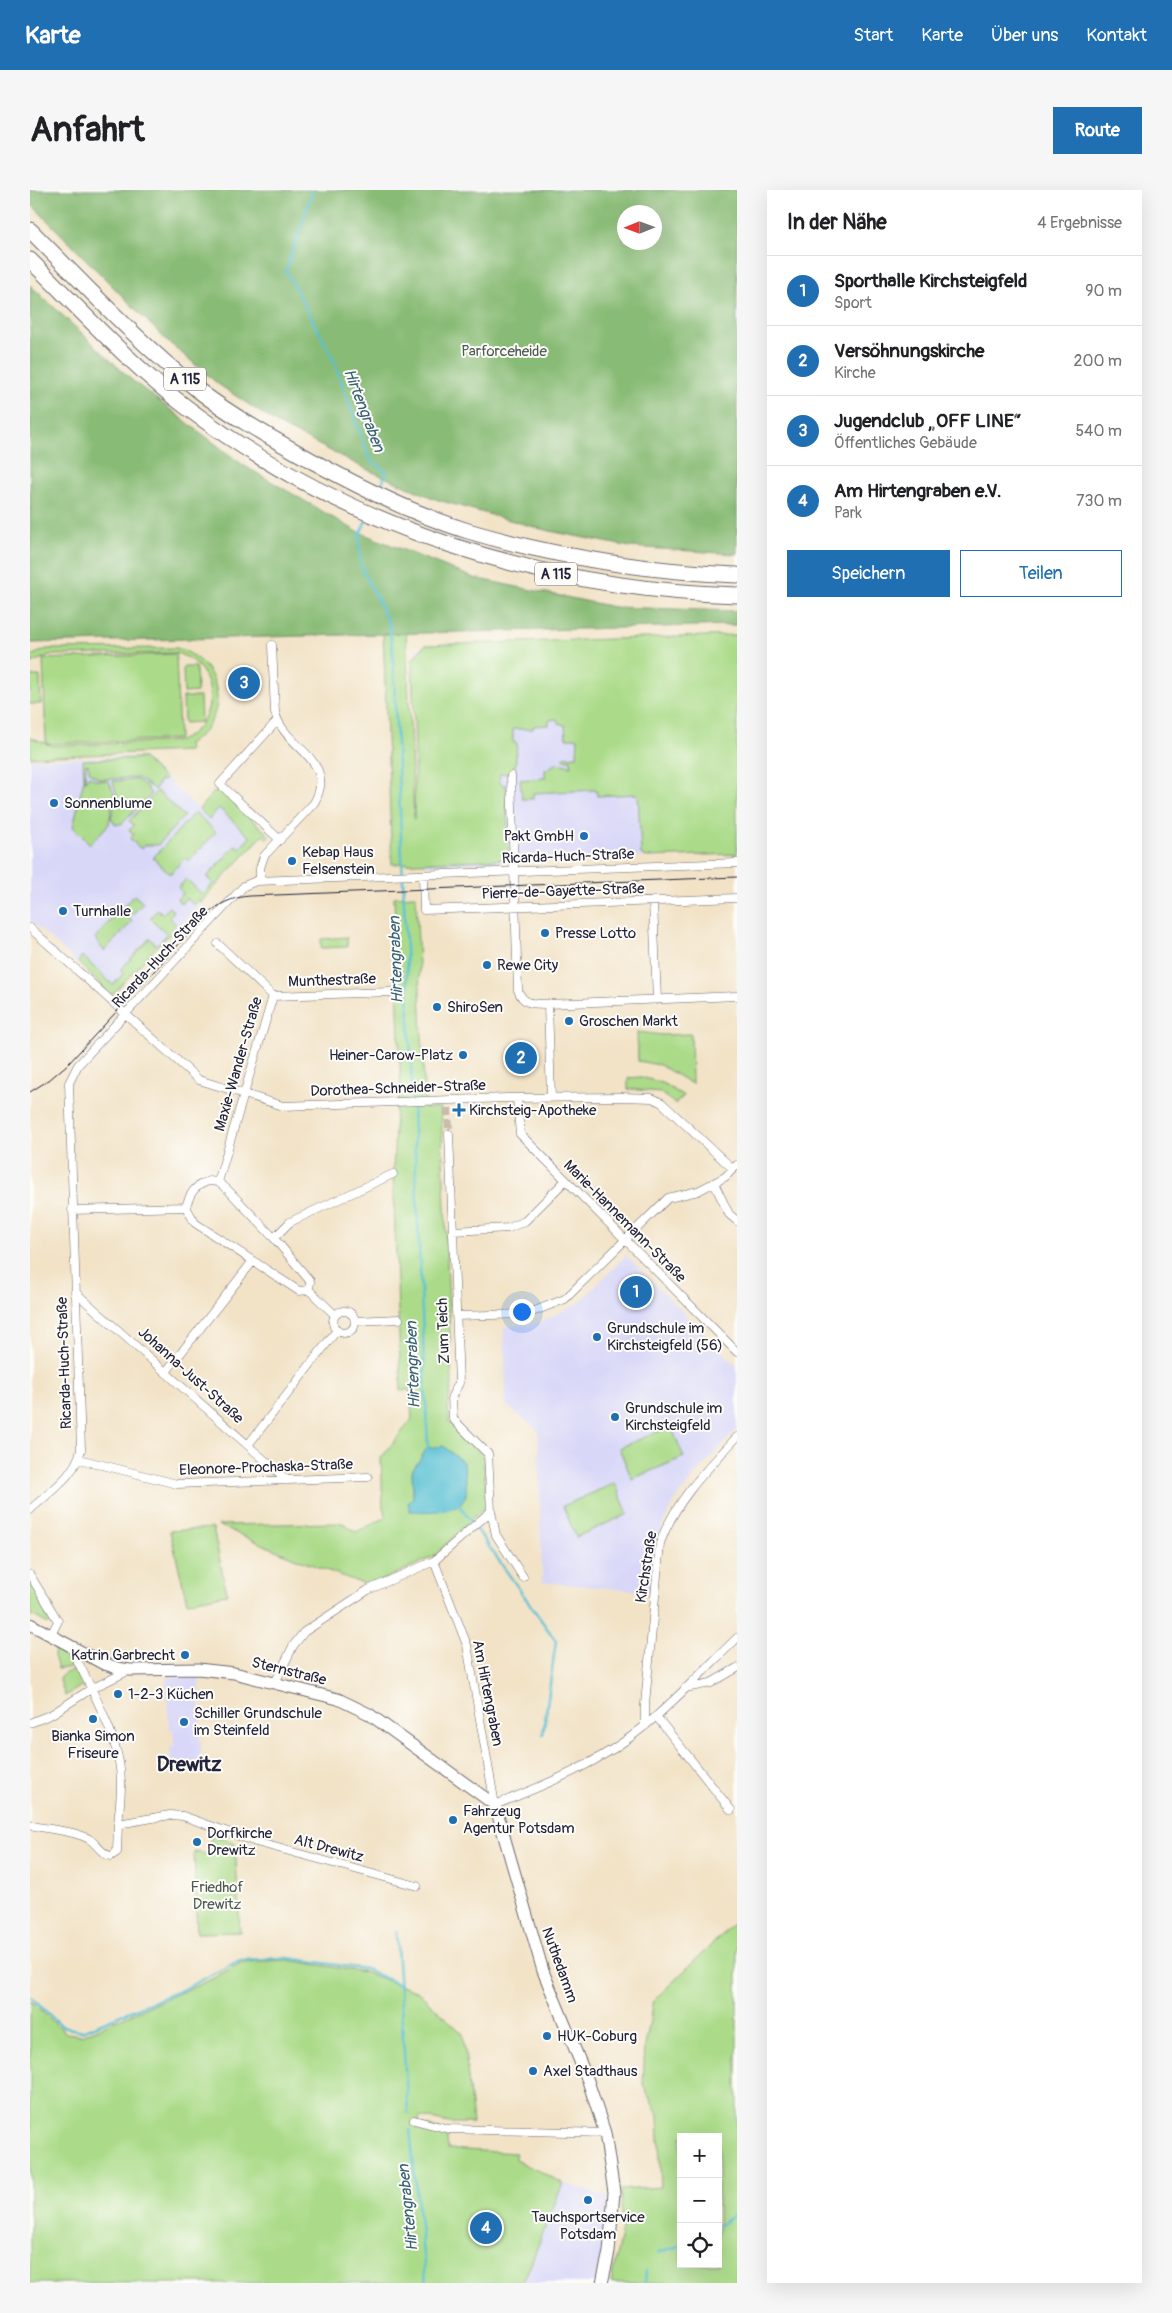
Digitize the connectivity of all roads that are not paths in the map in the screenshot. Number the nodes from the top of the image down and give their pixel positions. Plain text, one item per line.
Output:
1 (30, 230) edge
2 (30, 260) edge
3 (737, 575) edge
4 (737, 595) edge
5 (272, 644) dead end
6 (277, 721) junction
7 (511, 776) dead end
8 (280, 840) junction
9 (737, 863) edge
10 (514, 872) junction
11 (423, 876) junction
12 (260, 881) junction
13 (737, 898) edge
14 (653, 901) junction
15 (515, 907) junction
16 (30, 928) edge
17 (218, 944) dead end
18 (392, 992) dead end
19 (273, 996) junction
20 (737, 996) edge
21 (657, 1000) junction
22 (548, 1004) junction
23 (125, 1015) junction
24 (244, 1094) junction
25 (517, 1098) junction
26 (551, 1098) junction
27 (449, 1134) tunnel mouth
28 (735, 1167) edge
29 (393, 1174) dead end
30 (565, 1181) junction
31 (218, 1182) junction
32 (714, 1183) junction
33 (186, 1207) junction
34 (72, 1210) junction
35 (737, 1221) edge
36 (453, 1231) junction
37 (274, 1238) junction
38 (625, 1240) junction
39 (252, 1261) junction
40 (309, 1290) junction
41 (76, 1292) junction
42 (335, 1315) junction
43 (457, 1316) junction
44 (399, 1319) dead end
45 (354, 1321) junction
46 (337, 1330) junction
47 (736, 1350) edge
48 (166, 1372) junction
49 (737, 1437) edge
50 (248, 1445) junction
51 (79, 1459) junction
52 (368, 1477) dead end
53 (287, 1480) junction
54 (30, 1510) edge
55 (490, 1512) junction
56 (434, 1561) junction
57 (30, 1575) edge
58 (523, 1578) dead end
59 (30, 1624) edge
60 (51, 1635) junction
61 (737, 1638) edge
62 (70, 1645) junction
63 (737, 1668) edge
64 (130, 1670) junction
65 (275, 1683) junction
66 (91, 1689) junction
67 (683, 1689) junction
68 (656, 1716) junction
69 (30, 1723) edge
70 (645, 1726) junction
71 (495, 1805) junction
72 (730, 1810) dead end
73 (118, 1824) junction
74 (30, 1825) edge
75 (417, 1886) dead end
76 (414, 2120) dead end
77 (605, 2132) junction
78 (602, 2283) edge

1 - 3 highway, A 115
2 - 4 highway, A 115
5 - 6 street
6 - 8 street
6 - 8 street
7 - 10 street
8 - 12 street
9 - 10 street, Ricarda-Huch-Straße
10 - 11 street, Ricarda-Huch-Straße
10 - 15 street
11 - 12 street, Ricarda-Huch-Straße
11 - 15 street, Pierre-de-Gayette-Straße
12 - 23 street, Ricarda-Huch-Straße
13 - 14 street, Pierre-de-Gayette-Straße
14 - 15 street, Pierre-de-Gayette-Straße
14 - 21 street
15 - 22 street
16 - 23 street, Dorothea-Schneider-Straße
17 - 19 street, Maxie-Wander-Straße
18 - 19 street, Munthestraße
19 - 24 street, Maxie-Wander-Straße
20 - 21 street
21 - 22 street
22 - 26 street
23 - 24 street, Dorothea-Schneider-Straße
23 - 34 street, Ricarda-Huch-Straße
24 - 25 street, Dorothea-Schneider-Straße
24 - 31 street, Maxie-Wander-Straße
25 - 26 street, Dorothea-Schneider-Straße
25 - 30 street, Marie-Hannemann-Straße
26 - 28 street, Dorothea-Schneider-Straße
27 - 36 street, Zum Teich
28 - 32 street
29 - 37 street
30 - 36 street
30 - 38 street, Marie-Hannemann-Straße
31 - 33 street
31 - 37 street
32 - 35 street
32 - 38 street
33 - 34 street
33 - 39 street
34 - 41 street, Ricarda-Huch-Straße
36 - 43 street, Zum Teich
37 - 40 street
38 - 43 street
38 - 47 street, Marie-Hannemann-Straße
39 - 40 street
39 - 48 street
40 - 42 street
41 - 48 street, Johanna-Just-Straße
41 - 51 street, Ricarda-Huch-Straße
42 - 45 street
42 - 46 street
43 - 55 street, Zum Teich
44 - 45 street
45 - 46 street
46 - 50 street
48 - 50 street, Johanna-Just-Straße
49 - 70 street, Kirchstraße
50 - 53 street, Johanna-Just-Straße
51 - 53 street, Eleonore-Prochaska-Straße
51 - 54 street
52 - 53 street, Eleonore-Prochaska-Straße
55 - 56 street
55 - 58 street, Zum Teich
56 - 65 street
56 - 71 street, Am Hirtengraben
57 - 60 street
59 - 60 street, Sternstraße
60 - 62 street, Sternstraße
61 - 67 street
62 - 64 street, Sternstraße
62 - 66 street
63 - 67 street
64 - 65 street, Sternstraße
64 - 66 street
65 - 71 street, Sternstraße
66 - 69 street
66 - 73 street
67 - 68 street
68 - 70 street
68 - 72 street
70 - 71 street
71 - 77 street, Nuthedamm
73 - 74 street
73 - 75 street, Alt Drewitz
76 - 77 street
77 - 78 street, Nuthedamm

